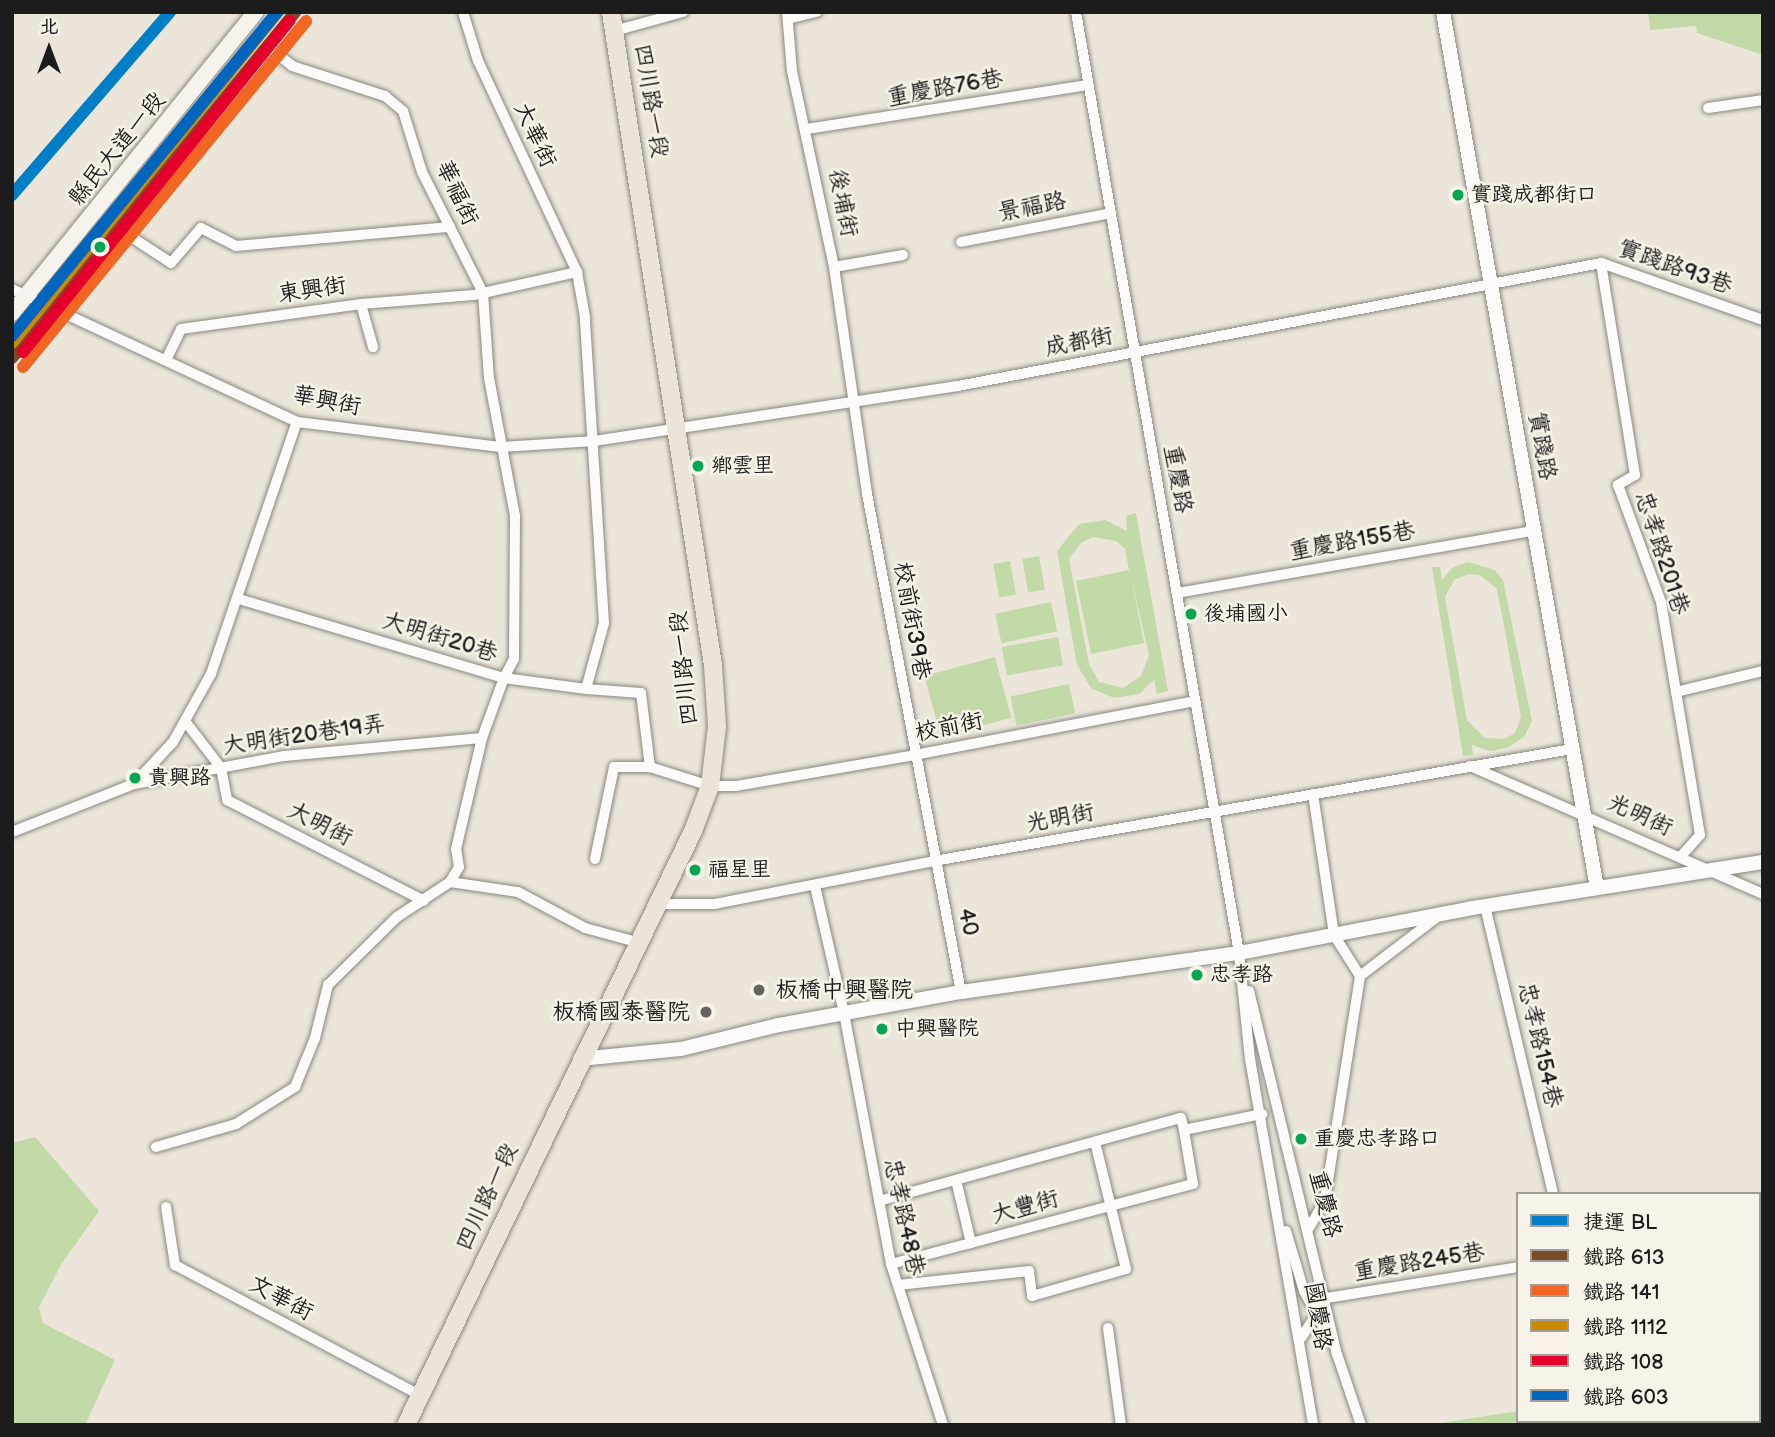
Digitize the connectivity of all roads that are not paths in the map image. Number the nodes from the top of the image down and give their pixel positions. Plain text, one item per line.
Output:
1 (256, 12) edge
2 (288, 12) edge
3 (463, 12) edge
4 (611, 12) edge
5 (682, 12) edge
6 (817, 12) edge
7 (1076, 12) edge
8 (1443, 12) edge
9 (788, 16) edge
10 (614, 31) junction
11 (263, 43) junction
12 (1088, 85) junction
13 (1763, 100) edge
14 (1708, 108) dead end
15 (807, 129) junction
16 (1111, 214) junction
17 (113, 225) junction
18 (450, 227) junction
19 (961, 242) dead end
20 (904, 256) dead end
21 (1601, 263) junction
22 (834, 267) junction
23 (577, 272) junction
24 (1490, 287) junction
25 (483, 293) junction
26 (30, 296) edge
27 (361, 304) junction
28 (12, 313) edge
29 (1763, 320) edge
30 (12, 344) edge
31 (373, 347) dead end
32 (1135, 353) junction
33 (166, 360) junction
34 (854, 402) junction
35 (297, 422) junction
36 (674, 426) junction
37 (594, 441) junction
38 (502, 447) junction
39 (867, 494) joint
40 (1534, 531) junction
41 (1177, 593) junction
42 (239, 599) junction
43 (1763, 671) edge
44 (504, 678) junction
45 (586, 689) junction
46 (1676, 692) junction
47 (1195, 701) junction
48 (185, 721) junction
49 (482, 738) junction
50 (1572, 749) junction
51 (915, 755) junction
52 (1471, 766) junction
53 (650, 767) junction
54 (221, 768) junction
55 (134, 785) junction
56 (710, 786) junction
57 (1313, 794) junction
58 (1214, 812) junction
59 (1583, 812) junction
60 (12, 832) edge
61 (1680, 857) junction
62 (595, 859) dead end
63 (934, 861) junction
64 (1763, 862) edge
65 (1713, 872) junction
66 (450, 882) junction
67 (815, 886) junction
68 (1597, 888) junction
69 (1763, 894) edge
70 (424, 901) junction
71 (657, 904) junction
72 (1485, 906) junction
73 (1442, 914) junction
74 (1334, 935) junction
75 (637, 942) junction
76 (1239, 953) junction
77 (1360, 976) junction
78 (961, 992) junction
79 (844, 1013) junction
80 (580, 1059) junction
81 (1262, 1114) junction
82 (1184, 1130) junction
83 (1095, 1142) junction
84 (156, 1147) dead end
85 (956, 1180) junction
86 (1553, 1192) edge
87 (878, 1201) junction
88 (1112, 1205) junction
89 (166, 1207) dead end
90 (1279, 1214) junction
91 (1310, 1228) junction
92 (971, 1243) junction
93 (891, 1264) junction
94 (1516, 1267) edge
95 (898, 1285) junction
96 (1327, 1298) junction
97 (1316, 1314) junction
98 (1108, 1328) dead end
99 (1301, 1338) junction
100 (1337, 1354) junction
101 (420, 1395) junction
102 (406, 1425) edge
103 (943, 1425) edge
104 (1121, 1425) edge
105 (1313, 1425) edge
106 (1361, 1425) edge

1 - 26 main road, 縣民大道一段
2 - 11 main road, 縣民大道一段
3 - 23 street, 大華街
4 - 10 main road, 四川路一段
5 - 10 street
6 - 9 street
7 - 12 street, 重慶路
8 - 24 street, 實踐路
9 - 15 street, 後埔街
10 - 36 main road, 四川路一段
11 - 17 main road, 縣民大道一段
11 - 18 street, 華福街
12 - 15 street, 重慶路76巷
12 - 16 street, 重慶路
13 - 14 street
15 - 22 street, 後埔街
16 - 19 street, 景福路
16 - 32 street, 重慶路
17 - 18 street
17 - 26 main road, 縣民大道一段
18 - 25 street, 華福街
20 - 22 street
21 - 24 street, 實踐路93巷
21 - 29 street, 實踐路93巷
21 - 46 street, 忠孝路201巷
22 - 34 street, 後埔街
23 - 25 street
23 - 37 street, 大華街
24 - 32 street, 成都街
24 - 40 street, 實踐路
25 - 27 street, 東興街
25 - 38 street, 華福街
26 - 28 main road, 縣民大道一段
26 - 30 main road, 縣民大道一段
26 - 33 street, 華興街
27 - 31 street
27 - 33 street, 東興街
32 - 34 street, 成都街
32 - 41 street, 重慶路
33 - 35 street, 華興街
34 - 36 street, 成都街
34 - 39 street, 後埔街
35 - 38 street, 華興街
35 - 42 street
36 - 37 street
36 - 56 main road, 四川路一段
37 - 38 street, 華興街
37 - 45 street, 大華街
38 - 44 street, 華福街
39 - 51 street, 校前街39巷
40 - 41 street, 重慶路155巷
40 - 50 street, 實踐路
41 - 47 street, 重慶路
42 - 44 street, 大明街20巷
42 - 48 street
43 - 46 street
44 - 45 street
44 - 49 street, 大明街20巷
45 - 53 street
46 - 61 street, 忠孝路201巷
47 - 51 street, 校前街
47 - 58 street, 重慶路
48 - 54 street
48 - 55 street
49 - 54 street, 大明街20巷19弄
49 - 66 street, 大明街20巷
50 - 52 street, 光明街
50 - 59 street, 實踐路
51 - 56 street, 校前街
51 - 63 street, 校前街39巷
52 - 57 street, 光明街
52 - 59 street, 光明街
53 - 56 street
53 - 62 street
54 - 55 street, 大明街20巷19弄
54 - 70 street, 大明街
55 - 60 street
56 - 71 main road, 四川路一段
57 - 58 street, 光明街
57 - 74 street
58 - 63 street, 光明街
58 - 76 street, 重慶路
59 - 61 street, 光明街
59 - 68 street, 實踐路
61 - 65 street, 光明街
63 - 67 street, 光明街
63 - 78 street, 40
64 - 65 street
65 - 68 street
65 - 69 street, 光明街
66 - 70 street
66 - 75 street
67 - 71 street, 光明街
67 - 79 street, 忠孝路48巷
68 - 72 street
70 - 84 street
71 - 75 main road, 四川路一段
72 - 73 street
72 - 86 street, 忠孝路154巷
73 - 74 street
73 - 77 street
74 - 76 street
74 - 77 street
75 - 80 main road, 四川路一段
76 - 78 street
76 - 81 street, 重慶路
76 - 91 street, 重慶路
77 - 91 street
78 - 79 street
79 - 80 street
79 - 87 street, 忠孝路48巷
80 - 101 main road, 四川路一段
81 - 82 street, 大豐街
81 - 90 street, 重慶路
82 - 83 street, 大豐街
82 - 88 street, 大豐街
83 - 85 street, 大豐街
83 - 88 street
85 - 87 street, 大豐街
85 - 92 street, 大豐街
87 - 93 street, 忠孝路48巷
88 - 92 street, 大豐街
88 - 95 street
89 - 101 street, 文華街
90 - 97 street
90 - 99 street, 國慶路
91 - 96 street, 重慶路
92 - 93 street
93 - 95 street, 忠孝路48巷
94 - 96 street, 重慶路245巷
95 - 103 street, 忠孝路48巷
96 - 97 street
96 - 100 street, 重慶路
97 - 99 street
97 - 100 street
98 - 104 street
99 - 105 street, 國慶路
100 - 106 street, 重慶路
101 - 102 main road, 四川路一段

